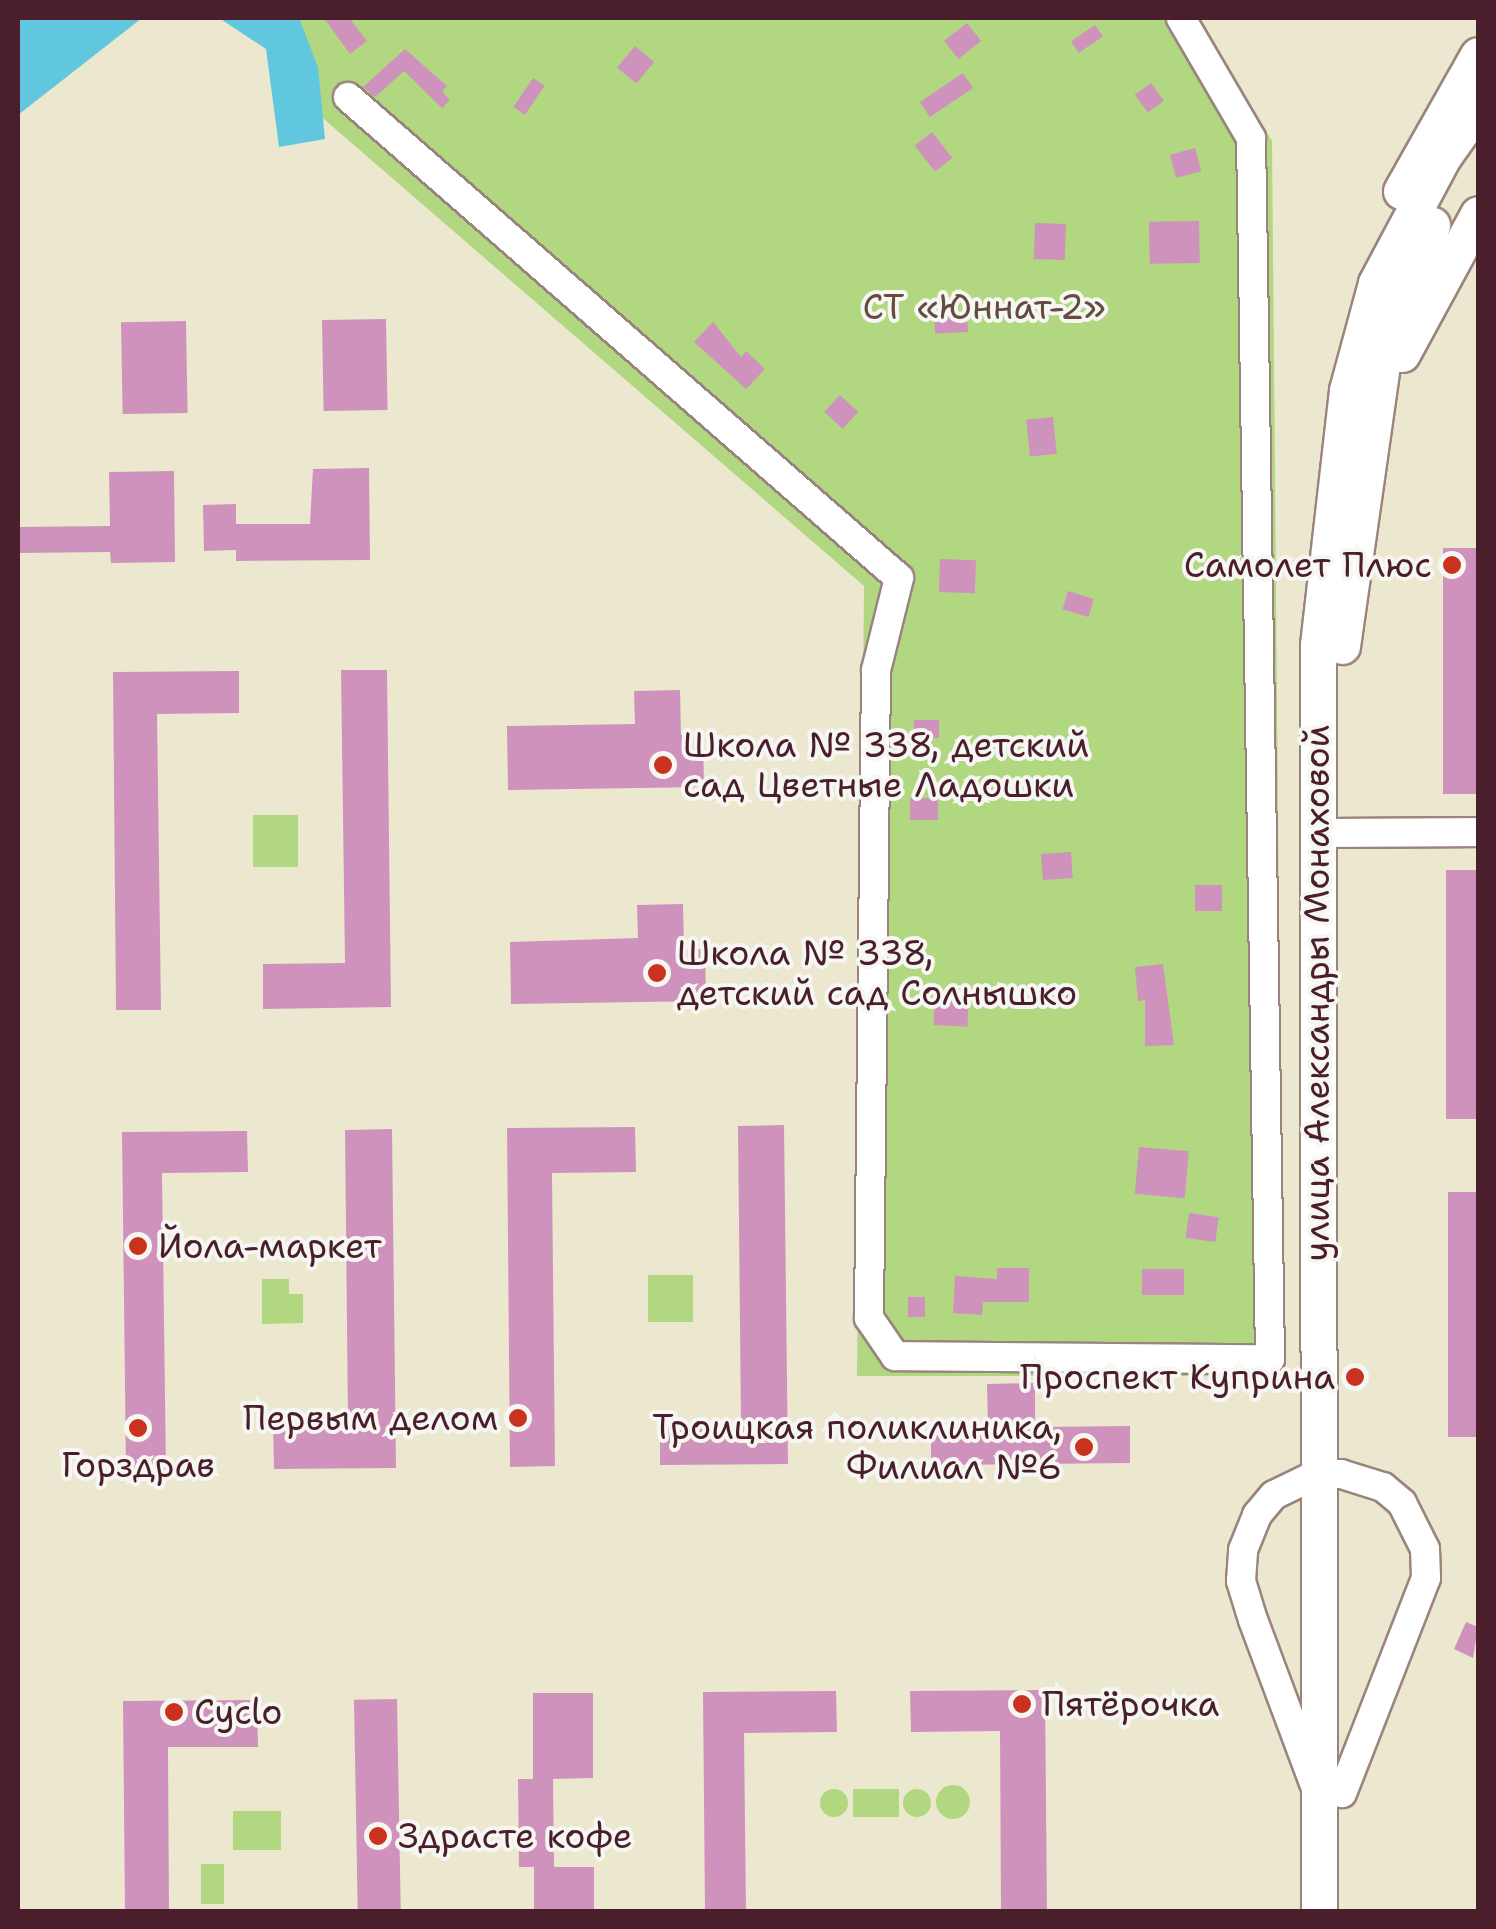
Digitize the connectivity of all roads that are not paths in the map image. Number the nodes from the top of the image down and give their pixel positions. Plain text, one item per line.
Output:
1 (1180, 18) edge
2 (1478, 56) edge
3 (348, 97) dead end
4 (1478, 108) edge
5 (1478, 145) edge
6 (1478, 214) edge
7 (1376, 283) junction
8 (1371, 418) junction
9 (1478, 832) edge
10 (1338, 834) junction
11 (1329, 1474) junction
12 (1330, 1793) junction
13 (1319, 1912) edge
14 (1342, 1912) edge

1 - 3 street
2 - 7 main road
4 - 7 main road, улица Александры Монаховой
5 - 8 main road, улица Александры Монаховой
6 - 8 main road
7 - 11 main road, улица Александры Монаховой
8 - 10 main road, улица Александры Монаховой
9 - 10 street
10 - 11 main road, улица Александры Монаховой
11 - 12 main road, улица Александры Монаховой
11 - 12 street
11 - 12 street
12 - 13 main road, улица Александры Монаховой
12 - 14 main road, улица Александры Монаховой

